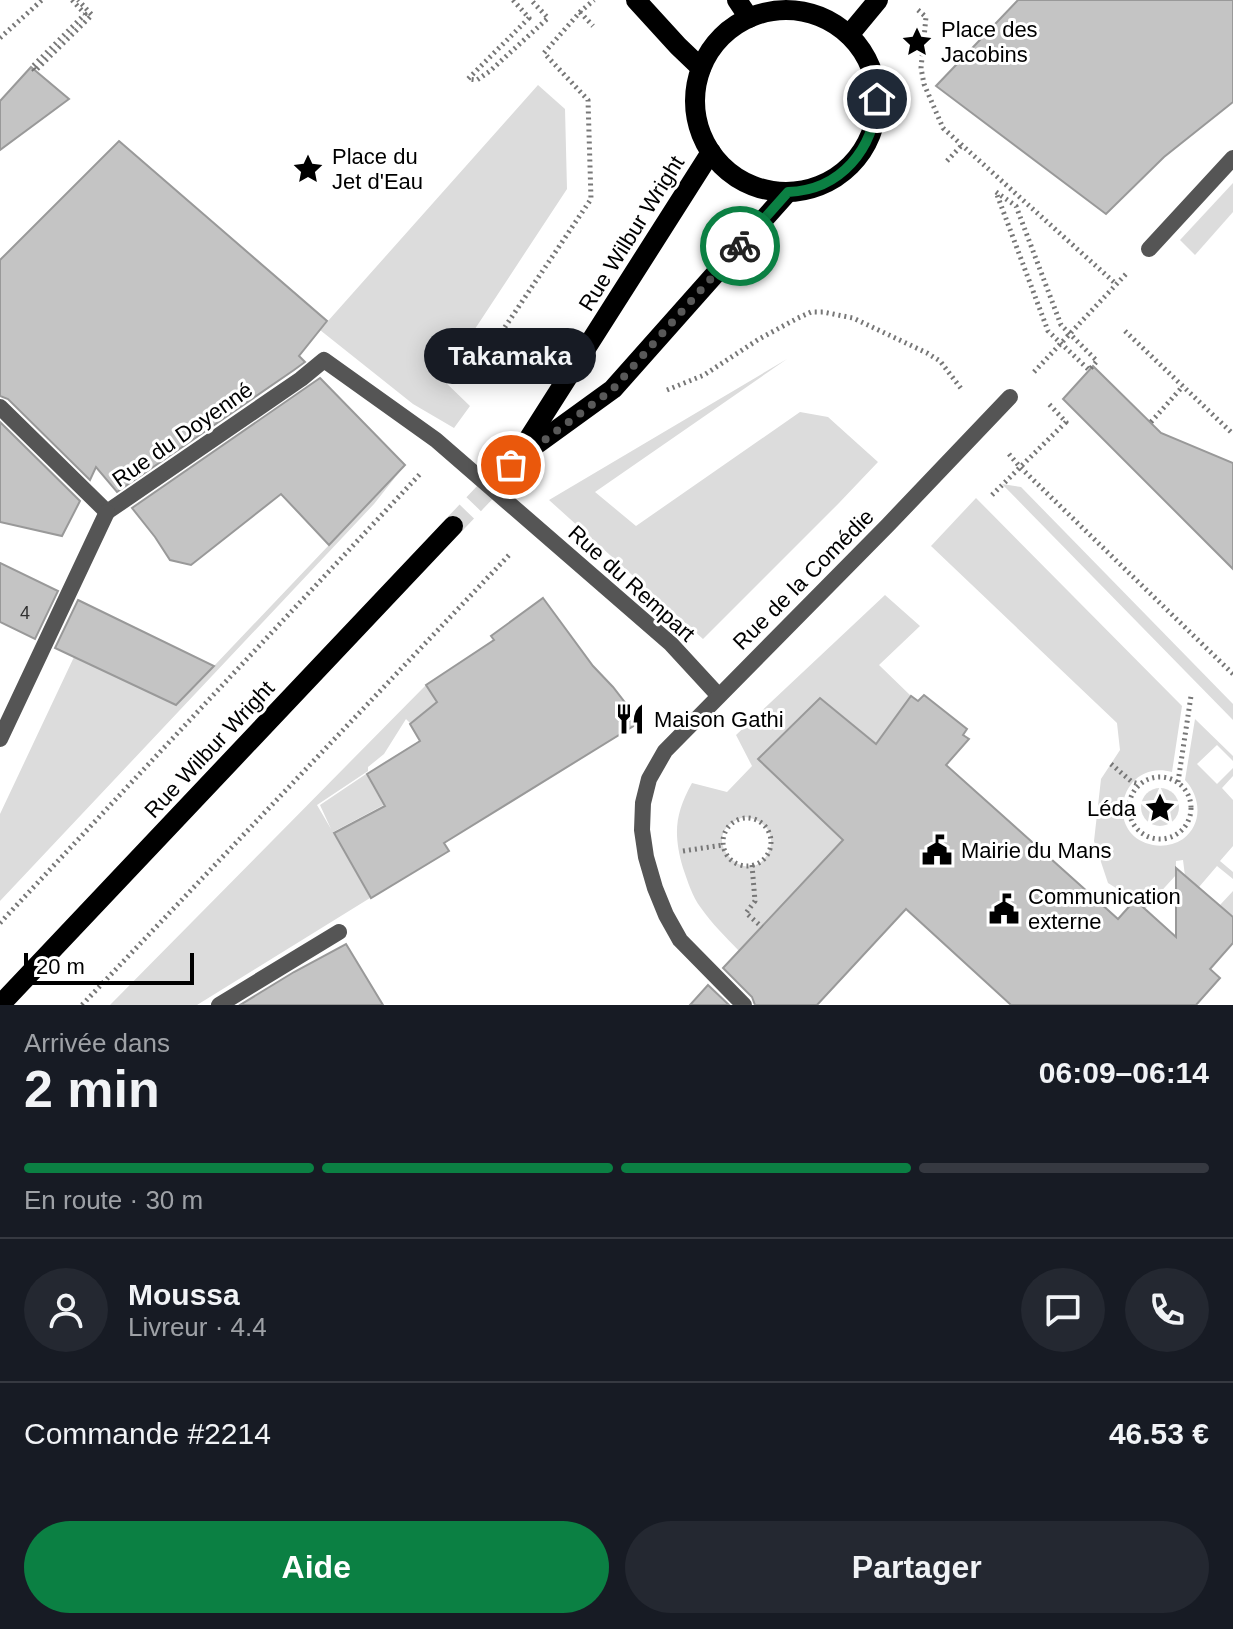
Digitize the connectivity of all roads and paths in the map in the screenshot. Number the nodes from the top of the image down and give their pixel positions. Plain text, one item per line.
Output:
1 (42, 0) edge
2 (72, 0) edge
3 (78, 0) edge
4 (513, 0) edge
5 (530, 0) edge
6 (594, 0) edge
7 (636, 0) edge
8 (737, 0) edge
9 (878, 0) edge
10 (794, 5) edge
11 (520, 8) junction
12 (918, 10) dead end
13 (580, 12) junction
14 (749, 18) junction
15 (593, 26) dead end
16 (849, 35) junction
17 (0, 38) edge
18 (701, 68) junction
19 (962, 145) junction
20 (711, 152) junction
21 (1233, 158) edge
22 (947, 161) dead end
23 (788, 192) junction
24 (1149, 249) dead end
25 (1061, 325) junction
26 (1048, 331) junction
27 (1125, 331) dead end
28 (1070, 333) junction
29 (1061, 344) junction
30 (324, 360) joint
31 (468, 382) dead end
32 (1183, 386) junction
33 (661, 392) dead end
34 (1010, 397) dead end
35 (0, 407) edge
36 (1151, 422) dead end
37 (986, 423) junction
38 (1233, 434) edge
39 (409, 486) dead end
40 (107, 512) junction
41 (453, 526) tunnel mouth
42 (509, 554) dead end
43 (1233, 674) edge
44 (718, 695) junction
45 (1191, 696) dead end
46 (0, 739) edge
47 (1111, 764) dead end
48 (1178, 782) junction
49 (1140, 784) junction
50 (723, 845) junction
51 (694, 849) dead end
52 (752, 865) junction
53 (0, 923) edge
54 (762, 927) dead end
55 (339, 932) dead end
56 (0, 1005) edge
57 (82, 1005) edge
58 (219, 1005) edge
59 (744, 1005) edge

1 - 17 path
2 - 3 path
4 - 11 path
5 - 11 path
5 - 11 path
6 - 13 path
7 - 18 main road
8 - 14 main road
9 - 16 main road
10 - 14 main road
10 - 16 main road
12 - 19 path
13 - 15 path
13 - 31 path
14 - 18 main road
16 - 23 main road
18 - 20 main road
19 - 22 path
19 - 28 path
20 - 23 main road
20 - 23 main road, Rue Wilbur Wright
21 - 24 street
25 - 26 path
25 - 26 path
25 - 28 path
26 - 29 path
27 - 32 path
28 - 29 path
28 - 29 path
30 - 40 street, Rue du Doyenné
30 - 44 street, Rue du Rempart
32 - 36 path
32 - 38 path
33 - 37 path
34 - 37 street, Rue de la Comédie
35 - 40 street, Rue du Doyenné
37 - 43 path
37 - 44 street, Rue de la Comédie
39 - 53 path
40 - 46 street
41 - 56 main road, Rue Wilbur Wright
42 - 57 path
44 - 59 street, Rue de la Comédie
45 - 48 path
47 - 49 path
48 - 49 path
48 - 49 path
50 - 51 path
50 - 52 path
50 - 52 path
52 - 54 path
55 - 58 street

